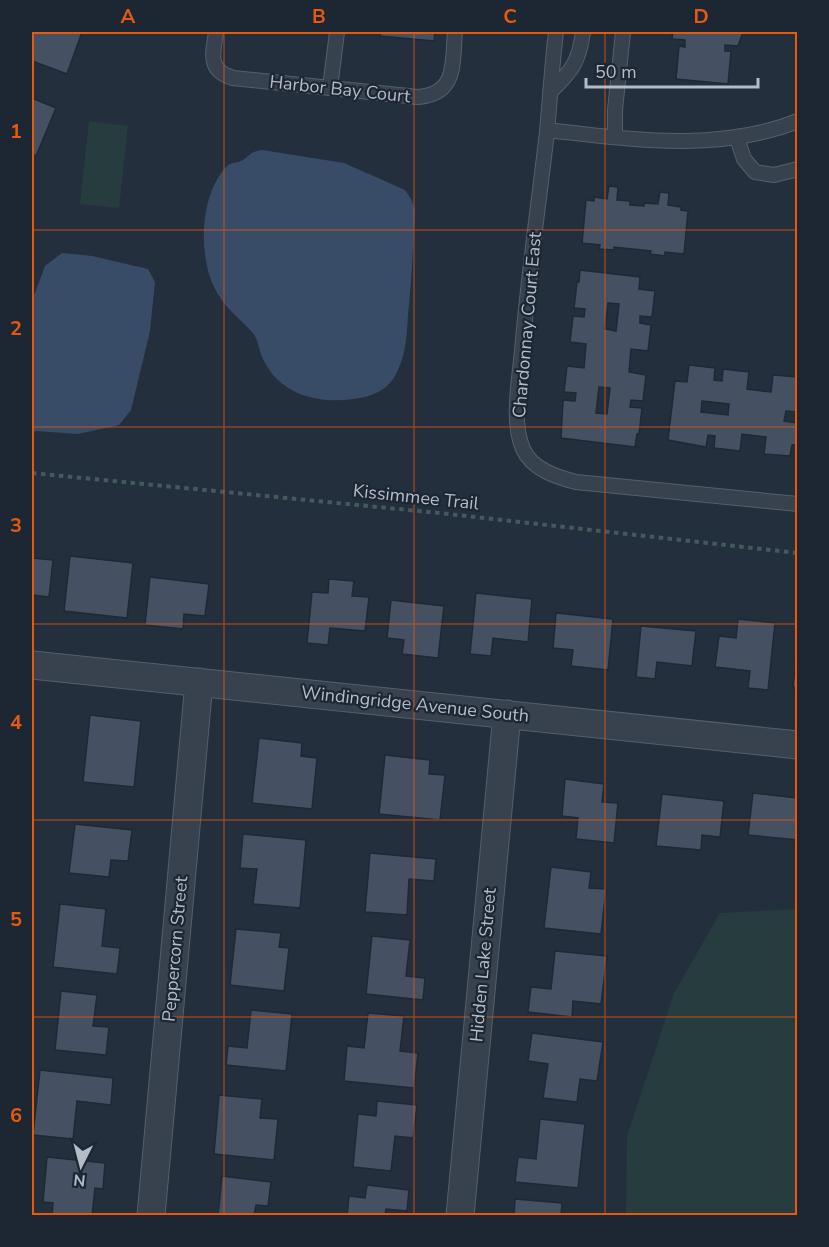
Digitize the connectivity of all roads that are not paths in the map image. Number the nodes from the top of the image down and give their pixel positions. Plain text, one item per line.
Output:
1 (216, 32) edge
2 (337, 32) edge
3 (455, 32) edge
4 (556, 32) edge
5 (583, 32) edge
6 (623, 32) edge
7 (330, 88) junction
8 (550, 92) junction
9 (798, 121) edge
10 (547, 130) junction
11 (615, 137) junction
12 (737, 138) junction
13 (798, 169) edge
14 (798, 504) edge
15 (32, 665) edge
16 (199, 682) junction
17 (507, 714) junction
18 (798, 745) edge
19 (151, 1215) edge
20 (460, 1215) edge

1 - 7 lane, Harbor Bay Court
2 - 7 lane
3 - 7 lane, Harbor Bay Court
4 - 8 lane, Chardonnay Court East
5 - 8 lane
6 - 11 lane
8 - 10 lane, Chardonnay Court East
9 - 12 lane
10 - 11 lane
10 - 14 lane, Chardonnay Court East
11 - 12 lane
12 - 13 lane
15 - 16 street, Windingridge Avenue South
16 - 17 street, Windingridge Avenue South
16 - 19 street, Peppercorn Street
17 - 18 street, Windingridge Avenue South
17 - 20 street, Hidden Lake Street

